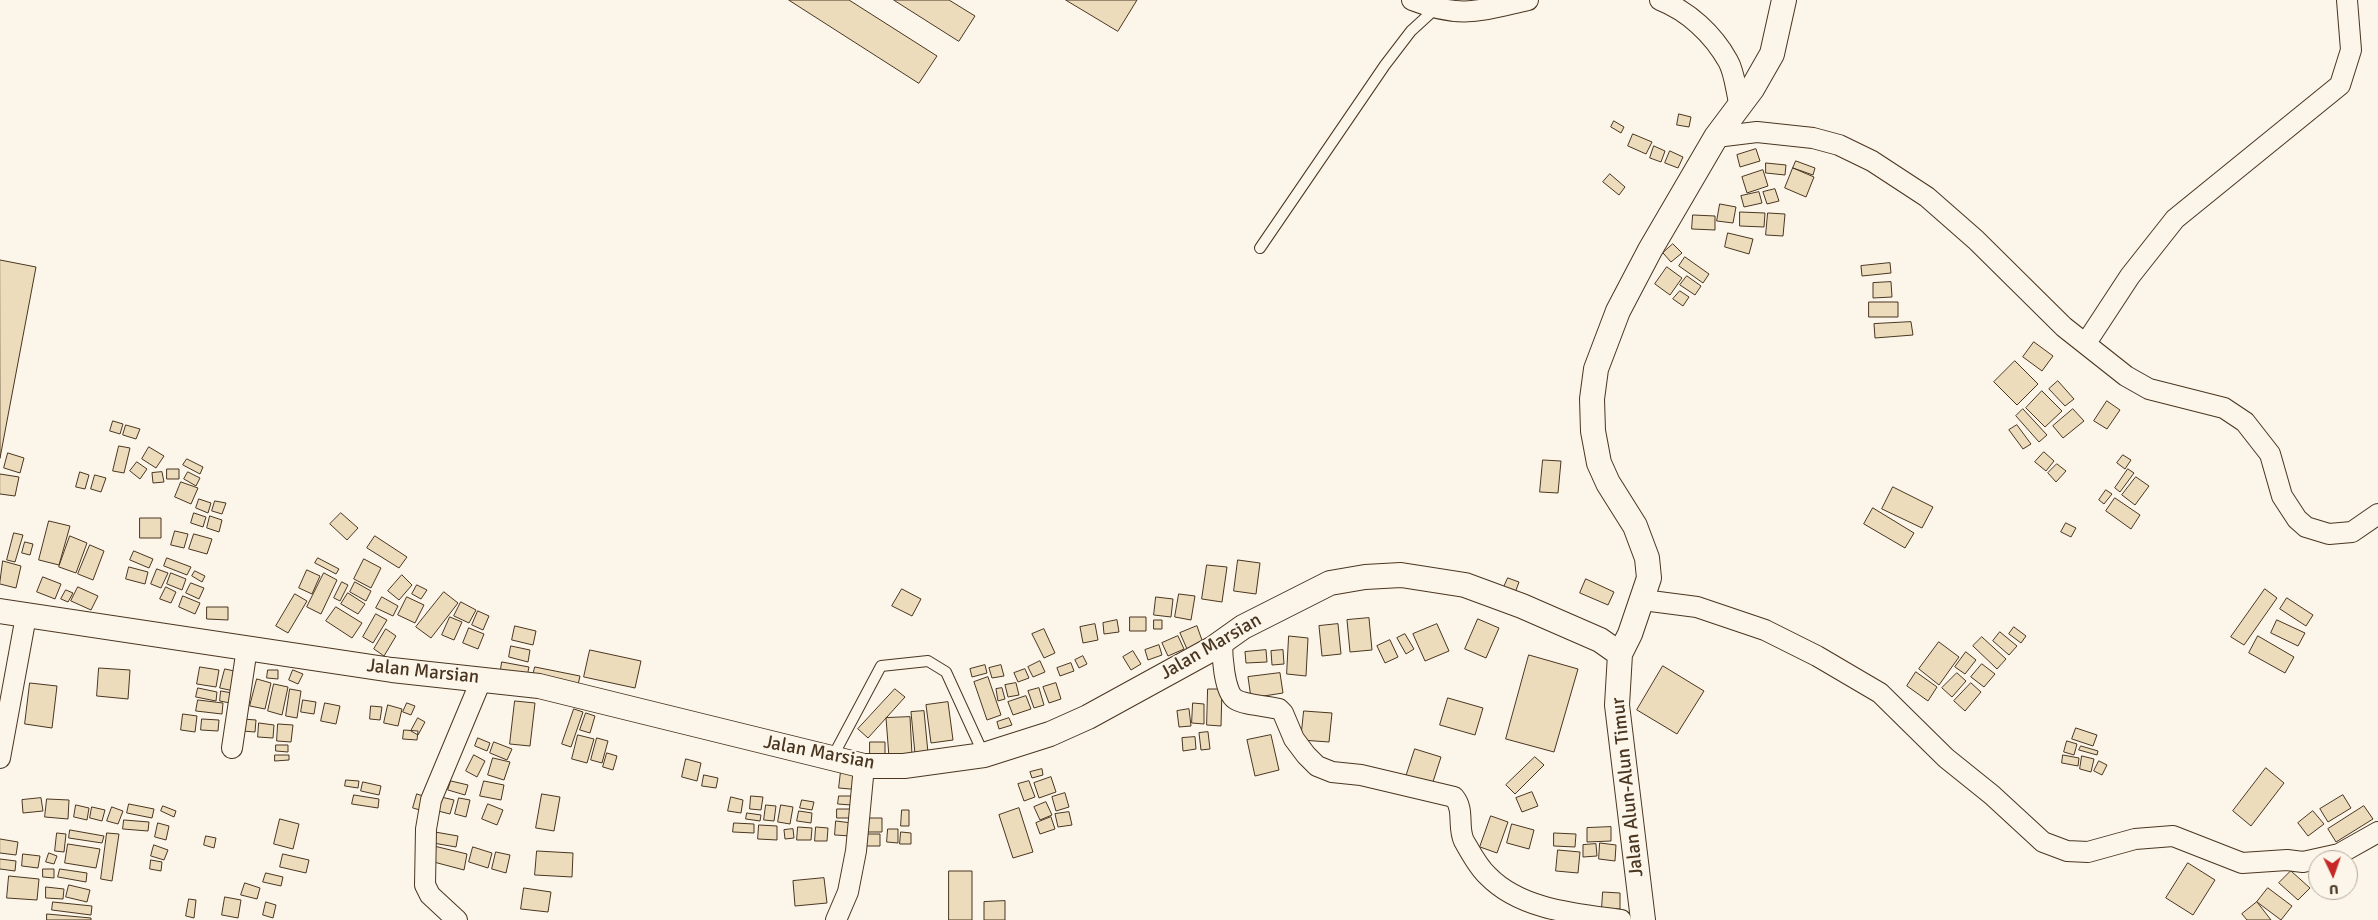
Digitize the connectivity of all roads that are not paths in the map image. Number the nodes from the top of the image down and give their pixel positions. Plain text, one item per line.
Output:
1 (1412, 0) edge
2 (1528, 0) edge
3 (1660, 0) edge
4 (1784, 0) edge
5 (2347, 0) edge
6 (1435, 9) junction
7 (1740, 106) junction
8 (1716, 137) junction
9 (1260, 248) dead end
10 (2086, 343) junction
11 (2378, 514) edge
12 (1643, 600) junction
13 (0, 610) edge
14 (26, 616) junction
15 (1222, 641) junction
16 (247, 648) junction
17 (1620, 654) junction
18 (482, 678) junction
19 (232, 748) dead end
20 (984, 755) junction
21 (0, 758) edge
22 (832, 759) junction
23 (864, 766) junction
24 (2378, 832) edge
25 (458, 920) edge
26 (836, 920) edge
27 (1621, 920) edge
28 (1643, 920) edge

1 - 6 street
2 - 6 street
3 - 7 street
4 - 7 street, Jalan Alun-Alun Timur
5 - 10 street
6 - 9 lane
7 - 8 street, Jalan Alun-Alun Timur
8 - 10 street
8 - 12 street, Jalan Alun-Alun Timur
10 - 11 street
12 - 17 street, Jalan Alun-Alun Timur
12 - 24 street
13 - 14 street, Jalan Marsian
14 - 16 street, Jalan Marsian
14 - 21 street
15 - 17 street, Jalan Marsian
15 - 20 street, Jalan Marsian
15 - 27 street
16 - 18 street, Jalan Marsian
16 - 19 street
17 - 28 street, Jalan Alun-Alun Timur
18 - 22 street, Jalan Marsian
18 - 25 street
20 - 22 lane
20 - 23 street, Jalan Marsian
22 - 23 street, Jalan Marsian
23 - 26 street

